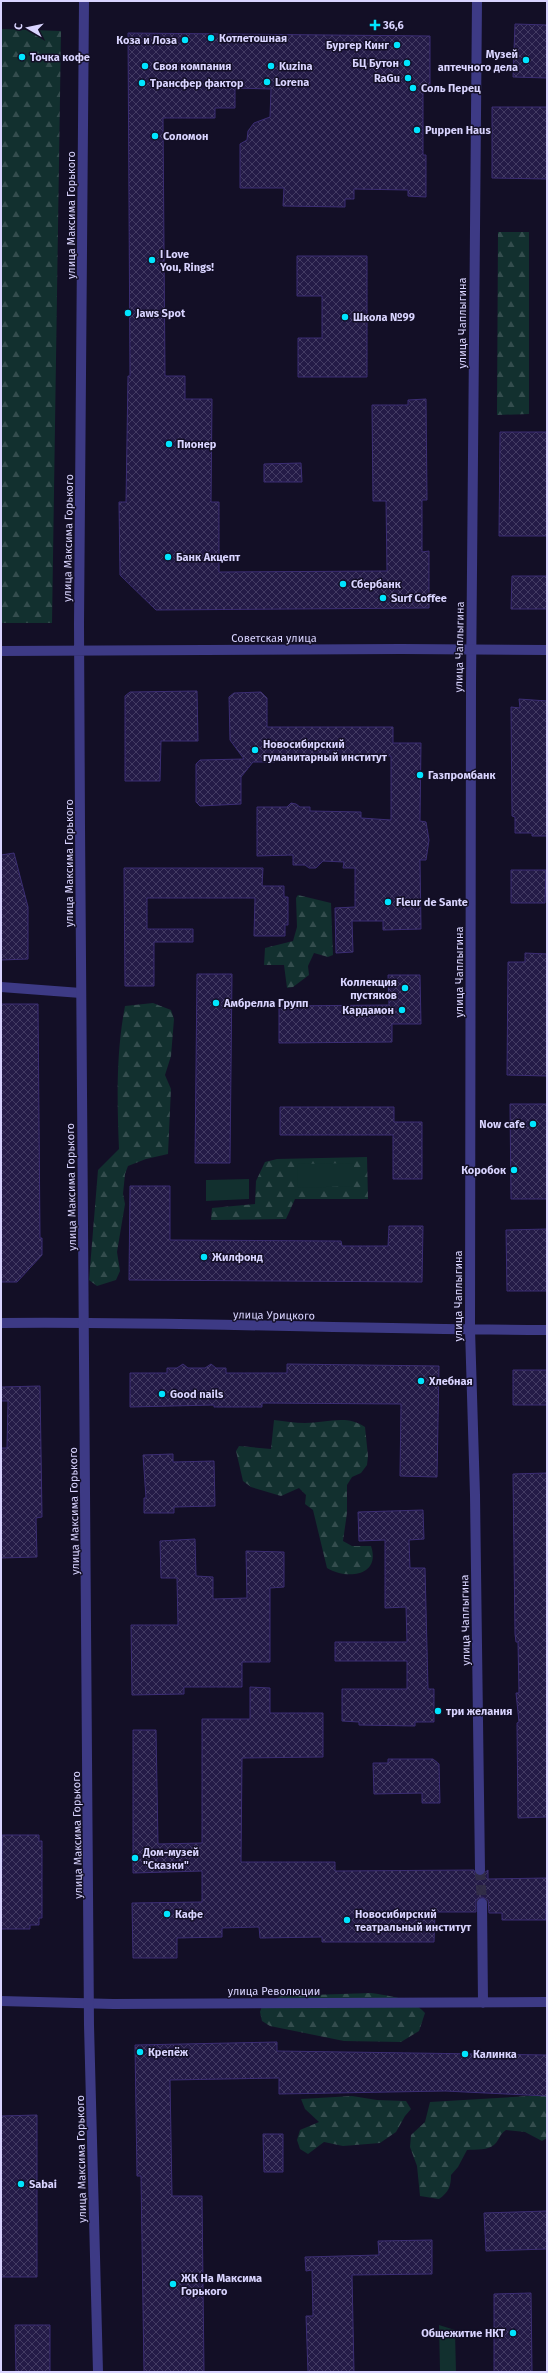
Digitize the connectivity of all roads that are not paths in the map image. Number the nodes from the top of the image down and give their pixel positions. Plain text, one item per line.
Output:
1 (84, 1) edge
2 (477, 1) edge
3 (471, 650) junction
4 (547, 650) edge
5 (1, 651) edge
6 (79, 651) junction
7 (1, 987) edge
8 (81, 993) junction
9 (1, 1323) edge
10 (84, 1323) junction
11 (470, 1330) junction
12 (547, 1330) edge
13 (480, 1870) tunnel mouth
14 (482, 1903) tunnel mouth
15 (1, 2001) edge
16 (547, 2002) edge
17 (483, 2003) junction
18 (91, 2004) junction
19 (98, 2372) edge

1 - 6 street, улица Максима Горького
2 - 3 street, улица Чаплыгина
3 - 4 street, Советская улица
3 - 6 street, Советская улица
3 - 11 street, улица Чаплыгина
5 - 6 street, Советская улица
6 - 8 street, улица Максима Горького
7 - 8 street
8 - 10 street, улица Максима Горького
9 - 10 street, улица Урицкого
10 - 11 street, улица Урицкого
10 - 18 street, улица Максима Горького
11 - 12 street, улица Урицкого
11 - 13 street, улица Чаплыгина
14 - 17 street
15 - 18 street, улица Революции
16 - 17 street, улица Революции
17 - 18 street, улица Революции
18 - 19 street, улица Максима Горького

